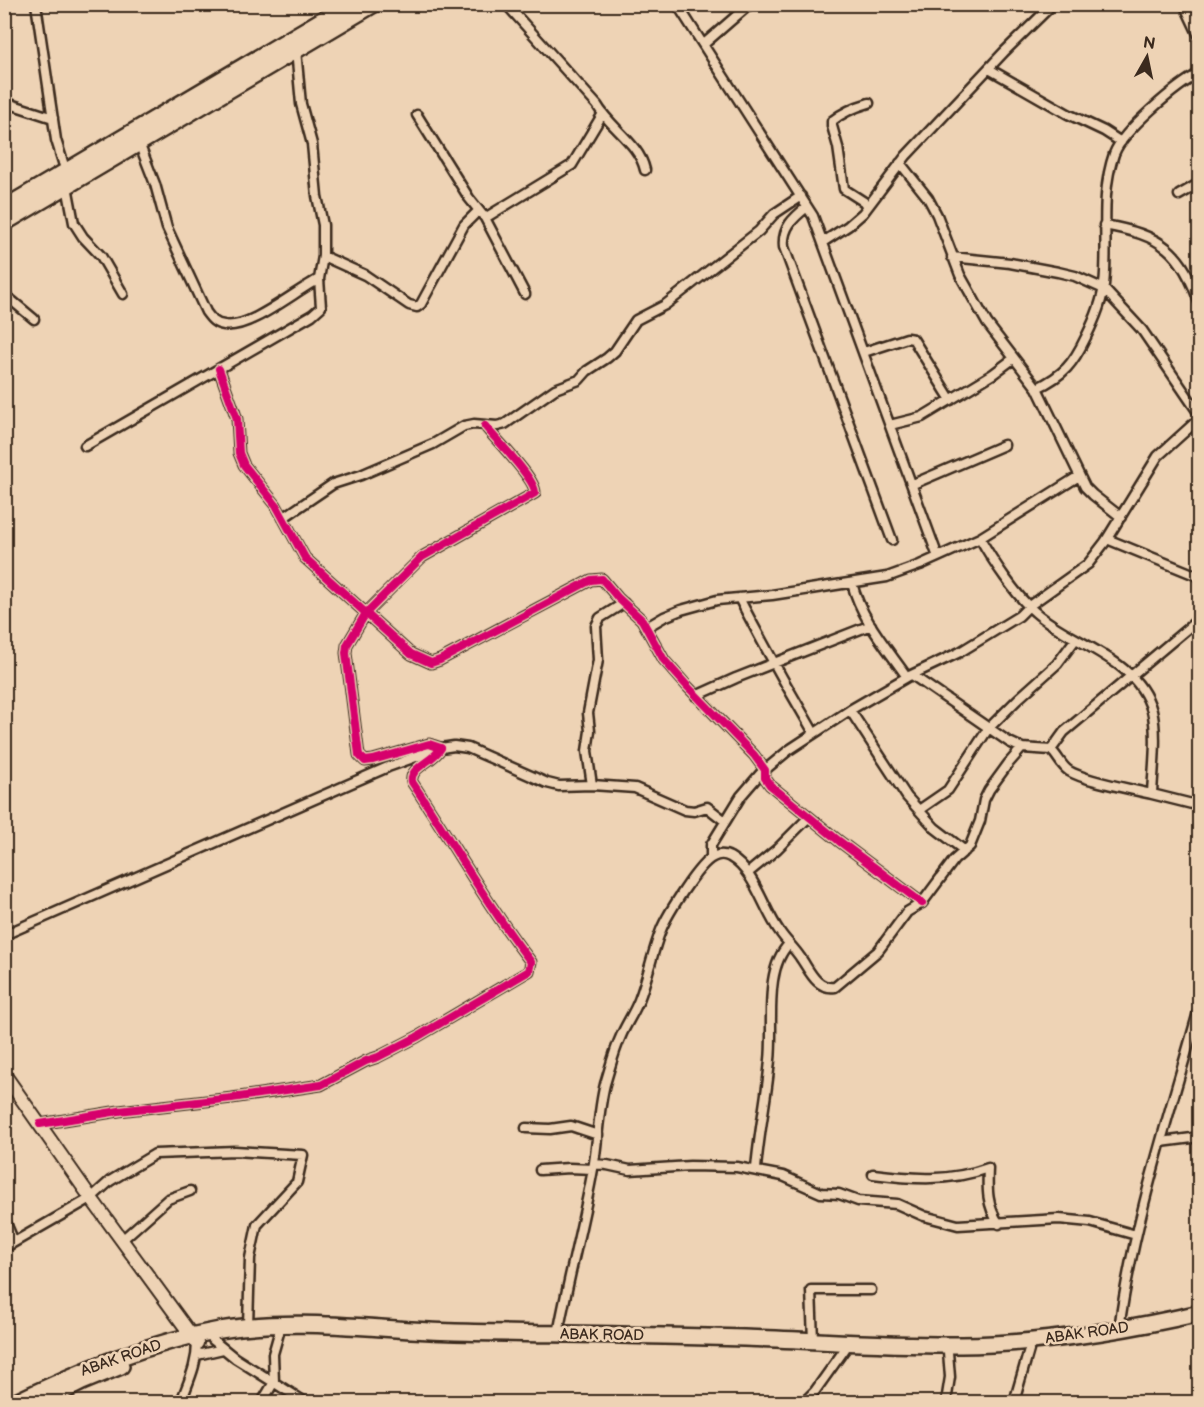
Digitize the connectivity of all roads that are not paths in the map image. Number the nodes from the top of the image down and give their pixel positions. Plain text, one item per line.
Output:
1 (36, 4) edge
2 (349, 4) edge
3 (374, 4) edge
4 (506, 4) edge
5 (677, 4) edge
6 (750, 4) edge
7 (1053, 4) edge
8 (1184, 4) edge
9 (1200, 38) edge
10 (704, 44) junction
11 (296, 50) junction
12 (988, 69) junction
13 (1200, 73) edge
14 (4, 102) edge
15 (869, 103) dead end
16 (602, 115) junction
17 (417, 116) dead end
18 (53, 118) junction
19 (1121, 141) junction
20 (139, 143) junction
21 (900, 163) junction
22 (645, 170) dead end
23 (66, 179) junction
24 (1200, 183) edge
25 (1179, 195) dead end
26 (801, 196) junction
27 (869, 205) junction
28 (807, 207) junction
29 (4, 208) edge
30 (478, 211) junction
31 (485, 218) junction
32 (4, 223) edge
33 (1104, 225) junction
34 (823, 242) junction
35 (323, 256) junction
36 (952, 257) junction
37 (319, 279) junction
38 (1104, 289) junction
39 (4, 294) edge
40 (123, 294) dead end
41 (525, 294) dead end
42 (1200, 305) edge
43 (34, 319) dead end
44 (864, 352) junction
45 (1014, 359) junction
46 (219, 369) junction
47 (1037, 388) junction
48 (951, 400) junction
49 (1200, 416) edge
50 (890, 425) junction
51 (485, 426) junction
52 (1004, 445) dead end
53 (85, 446) dead end
54 (1079, 476) junction
55 (913, 484) junction
56 (1121, 517) junction
57 (284, 518) junction
58 (980, 538) junction
59 (1107, 539) junction
60 (892, 540) dead end
61 (939, 557) junction
62 (1200, 577) edge
63 (852, 583) junction
64 (739, 598) junction
65 (624, 603) junction
66 (1029, 606) junction
67 (366, 613) junction
68 (1200, 618) edge
69 (871, 626) junction
70 (647, 627) junction
71 (1075, 640) junction
72 (772, 663) junction
73 (910, 676) junction
74 (1131, 677) junction
75 (696, 696) junction
76 (850, 710) junction
77 (988, 729) junction
78 (814, 733) junction
79 (441, 748) junction
80 (1022, 748) junction
81 (1051, 750) junction
82 (765, 770) junction
83 (592, 785) junction
84 (1152, 794) junction
85 (1200, 806) edge
86 (918, 810) junction
87 (809, 817) junction
88 (725, 821) junction
89 (965, 851) junction
90 (711, 857) junction
91 (748, 873) junction
92 (922, 903) junction
93 (4, 936) edge
94 (789, 944) junction
95 (1200, 1005) edge
96 (4, 1074) edge
97 (40, 1124) junction
98 (526, 1128) dead end
99 (598, 1135) junction
100 (1200, 1137) edge
101 (1161, 1142) junction
102 (593, 1167) junction
103 (756, 1169) junction
104 (540, 1170) dead end
105 (873, 1174) dead end
106 (190, 1191) dead end
107 (91, 1198) junction
108 (4, 1218) edge
109 (999, 1224) junction
110 (1136, 1234) junction
111 (122, 1240) junction
112 (14, 1242) junction
113 (4, 1248) edge
114 (871, 1290) dead end
115 (1200, 1314) edge
116 (1200, 1322) edge
117 (248, 1326) junction
118 (1119, 1329) junction
119 (279, 1334) junction
120 (558, 1334) junction
121 (204, 1344) junction
122 (813, 1344) junction
123 (845, 1349) junction
124 (1029, 1350) junction
125 (948, 1352) junction
126 (274, 1382) junction
127 (16, 1402) edge
128 (42, 1402) edge
129 (181, 1402) edge
130 (262, 1402) edge
131 (305, 1402) edge
132 (804, 1402) edge
133 (946, 1402) edge
134 (1014, 1402) edge

1 - 18 street
2 - 23 highway
3 - 11 highway
4 - 16 street
5 - 10 street
6 - 10 street
7 - 12 street
8 - 9 street
10 - 26 street
11 - 20 highway
11 - 35 street
12 - 19 street
12 - 21 street
13 - 19 street
14 - 18 street
15 - 27 street
16 - 22 street
16 - 31 street
17 - 30 street
18 - 23 street
19 - 33 street
20 - 23 highway
20 - 37 street
21 - 27 street
21 - 36 street
23 - 29 highway
23 - 32 highway
23 - 40 street
24 - 25 street
26 - 28 street
26 - 51 street
27 - 34 street
28 - 34 street
28 - 60 street
30 - 31 street
30 - 35 street
31 - 41 street
33 - 38 street
33 - 42 street
34 - 44 street
35 - 37 street
36 - 38 street
36 - 45 street
37 - 46 street
38 - 47 street
38 - 49 street
39 - 43 street
44 - 48 street
44 - 50 street
45 - 47 street
45 - 48 street
46 - 53 street
46 - 57 street
47 - 54 street
48 - 50 street
49 - 56 street
50 - 55 street
51 - 57 street
51 - 67 street
52 - 55 street
54 - 56 street
54 - 58 street
55 - 61 street
56 - 59 street
57 - 67 street
58 - 61 street
58 - 66 street
59 - 62 street
59 - 66 street
61 - 63 street
63 - 64 street
63 - 69 street
64 - 70 street
64 - 72 street
65 - 67 street
65 - 70 street
65 - 83 street
66 - 71 street
66 - 73 street
67 - 79 street
68 - 74 street
69 - 72 street
69 - 73 street
70 - 75 street
71 - 74 street
71 - 77 street
72 - 75 street
72 - 78 street
73 - 76 street
73 - 77 street
74 - 81 street
74 - 84 street
75 - 82 street
76 - 78 street
76 - 86 street
77 - 80 street
77 - 86 street
78 - 82 street
79 - 83 street
79 - 93 street
79 - 97 street
80 - 81 street
80 - 89 street
81 - 84 street
82 - 87 street
82 - 88 street
83 - 88 street
84 - 85 street
86 - 89 street
87 - 91 street
87 - 92 street
88 - 90 street
89 - 92 street
90 - 91 street
90 - 99 street
91 - 94 street
92 - 94 street
94 - 103 street
95 - 101 street
96 - 97 street
97 - 107 street
98 - 99 street
99 - 102 street
100 - 101 street
101 - 110 street
102 - 103 street
102 - 104 street
102 - 120 street
103 - 109 street
105 - 109 street
106 - 111 street
107 - 111 street
107 - 112 street
107 - 117 street
108 - 112 street
109 - 110 street
110 - 118 street
111 - 121 street
112 - 113 street
114 - 122 street
115 - 118 highway, ABAK ROAD
116 - 124 highway, ABAK ROAD
117 - 120 highway, ABAK ROAD
117 - 121 highway, ABAK ROAD
118 - 122 highway, ABAK ROAD
119 - 121 highway, ABAK ROAD
119 - 122 highway, ABAK ROAD
119 - 126 street
120 - 122 highway, ABAK ROAD
121 - 126 street
121 - 127 highway, ABAK ROAD
121 - 128 highway, ABAK ROAD
121 - 129 street
122 - 123 highway, ABAK ROAD
123 - 125 highway, ABAK ROAD
123 - 132 street
124 - 125 highway, ABAK ROAD
124 - 134 street
125 - 133 street
126 - 130 street
126 - 131 street

